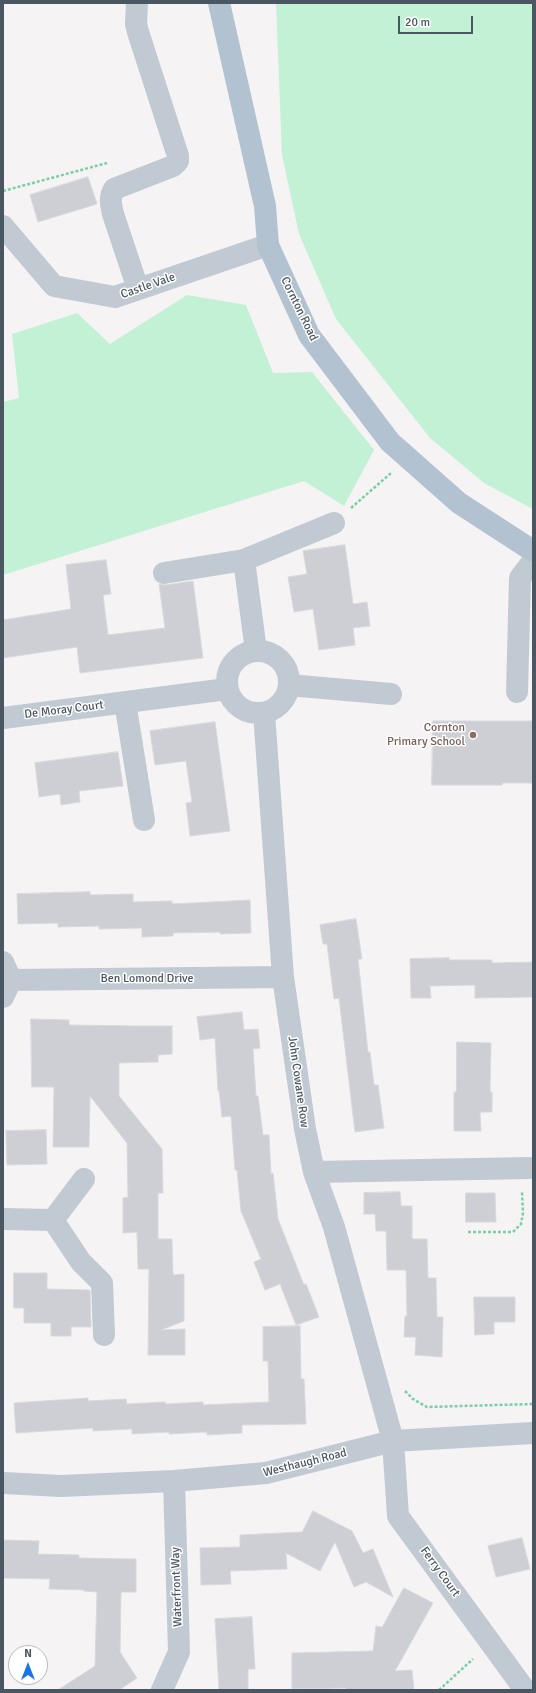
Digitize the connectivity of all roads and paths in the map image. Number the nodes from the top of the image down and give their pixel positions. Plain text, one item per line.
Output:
1 (137, 3) edge
2 (219, 3) edge
3 (107, 163) dead end
4 (3, 191) edge
5 (3, 226) edge
6 (268, 245) junction
7 (138, 289) junction
8 (409, 458) junction
9 (334, 523) joint
10 (533, 551) edge
11 (244, 560) junction
12 (533, 560) edge
13 (164, 573) dead end
14 (256, 651) junction
15 (289, 685) junction
16 (227, 689) junction
17 (517, 692) dead end
18 (391, 694) dead end
19 (125, 702) junction
20 (264, 713) junction
21 (3, 718) edge
22 (144, 820) dead end
23 (283, 978) junction
24 (6, 980) edge
25 (529, 1171) edge
26 (314, 1172) junction
27 (84, 1179) dead end
28 (3, 1219) edge
29 (53, 1220) junction
30 (468, 1232) dead end
31 (104, 1335) dead end
32 (402, 1387) dead end
33 (533, 1404) edge
34 (533, 1433) edge
35 (393, 1441) junction
36 (174, 1481) junction
37 (3, 1483) edge
38 (491, 1643) junction
39 (162, 1690) edge
40 (439, 1690) edge
41 (525, 1690) edge

1 - 7 street
2 - 6 main road, Cornton Road
3 - 4 path
5 - 7 street, Castle Vale
6 - 7 street, Castle Vale
6 - 8 main road, Cornton Road
8 - 9 path
8 - 10 main road, Cornton Road
9 - 11 street
11 - 13 street
11 - 14 street
12 - 17 street
14 - 15 street
14 - 16 street
15 - 18 street
15 - 20 street
16 - 19 street, De Moray Court
16 - 20 street
19 - 21 street, De Moray Court
19 - 22 street
20 - 23 street, John Cowane Row
23 - 24 street, Ben Lomond Drive
23 - 26 street, John Cowane Row
25 - 26 street
25 - 30 path
26 - 35 street, John Cowane Row
27 - 29 street
28 - 29 street
29 - 31 street
32 - 33 path
34 - 35 street, Westhaugh Road
35 - 36 street, Westhaugh Road
35 - 38 street, Ferry Court
36 - 37 street, Westhaugh Road
36 - 39 street, Waterfront Way
38 - 40 path
38 - 41 street, Ferry Court

